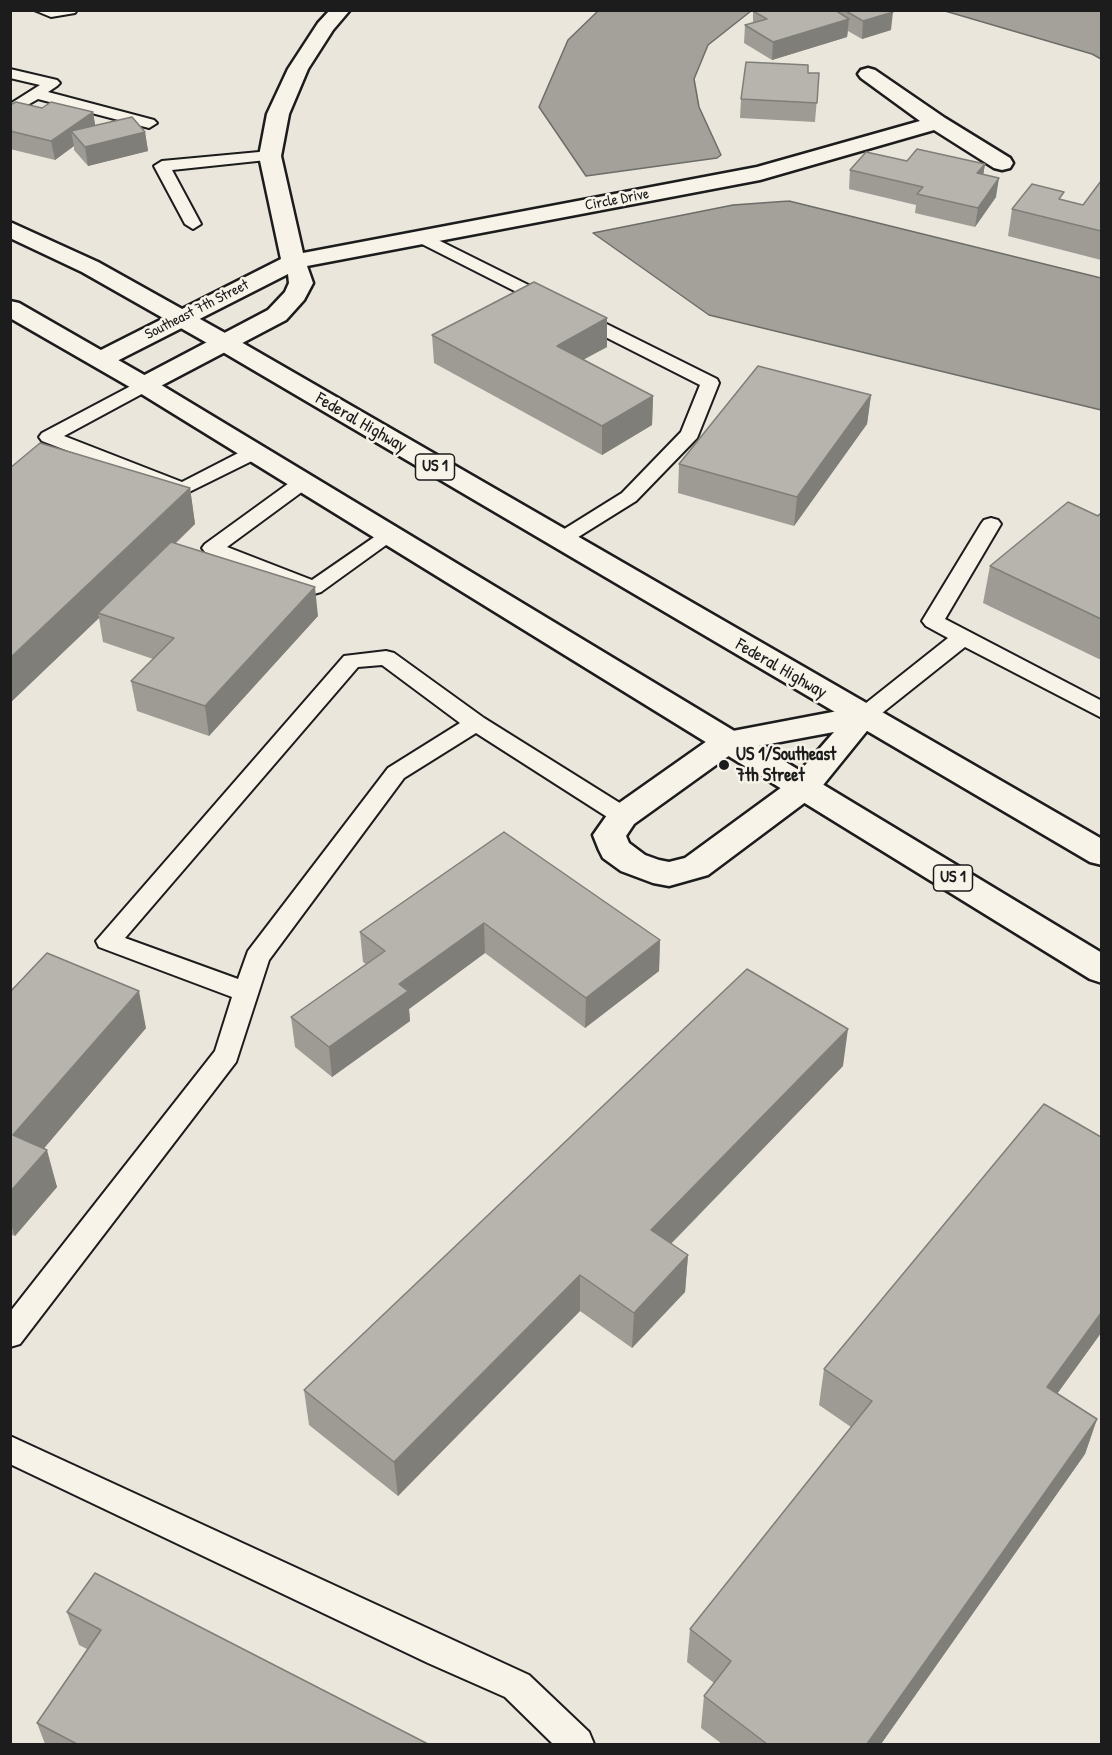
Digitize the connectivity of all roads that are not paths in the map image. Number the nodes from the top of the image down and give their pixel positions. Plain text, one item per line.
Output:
1 (41, 10) edge
2 (70, 10) edge
3 (341, 10) edge
4 (10, 73) edge
5 (868, 74) dead end
6 (36, 94) junction
7 (10, 111) edge
8 (149, 123) dead end
9 (937, 123) junction
10 (270, 156) junction
11 (1002, 163) dead end
12 (193, 225) dead end
13 (10, 229) edge
14 (422, 237) junction
15 (293, 262) junction
16 (10, 308) edge
17 (181, 318) junction
18 (225, 344) junction
19 (102, 359) junction
20 (144, 385) junction
21 (255, 453) junction
22 (303, 482) junction
23 (991, 524) dead end
24 (390, 535) junction
25 (560, 540) junction
26 (963, 637) junction
27 (1101, 711) edge
28 (864, 716) junction
29 (476, 723) junction
30 (728, 741) junction
31 (804, 787) junction
32 (623, 816) junction
33 (1101, 854) edge
34 (1101, 970) edge
35 (246, 992) junction
36 (10, 1335) edge
37 (10, 1449) edge
38 (577, 1744) edge

1 - 2 lane
3 - 10 street
4 - 6 lane
5 - 9 street
6 - 7 lane
6 - 8 lane
9 - 11 street
9 - 14 street, Circle Drive
10 - 12 lane
10 - 15 street
13 - 17 street, Federal Highway / US 1
14 - 15 street, Circle Drive
14 - 25 lane
15 - 17 street, Southeast 7th Street
15 - 18 street
16 - 19 street, US 1
17 - 18 street, Federal Highway / US 1
17 - 19 street, Southeast 7th Street
18 - 20 street
18 - 25 street, Federal Highway / US 1
19 - 20 street, US 1
20 - 21 street, US 1
20 - 21 lane
21 - 22 street, US 1
22 - 24 street, US 1
22 - 24 lane
23 - 26 lane
24 - 30 street, US 1
25 - 28 street, Federal Highway / US 1
26 - 27 lane
26 - 28 lane
28 - 30 street
28 - 31 street
28 - 33 street, Federal Highway / US 1
29 - 32 lane
29 - 35 lane
29 - 35 lane
30 - 31 street, US 1
30 - 32 street
31 - 32 street
31 - 34 street, US 1
35 - 36 lane
37 - 38 lane

